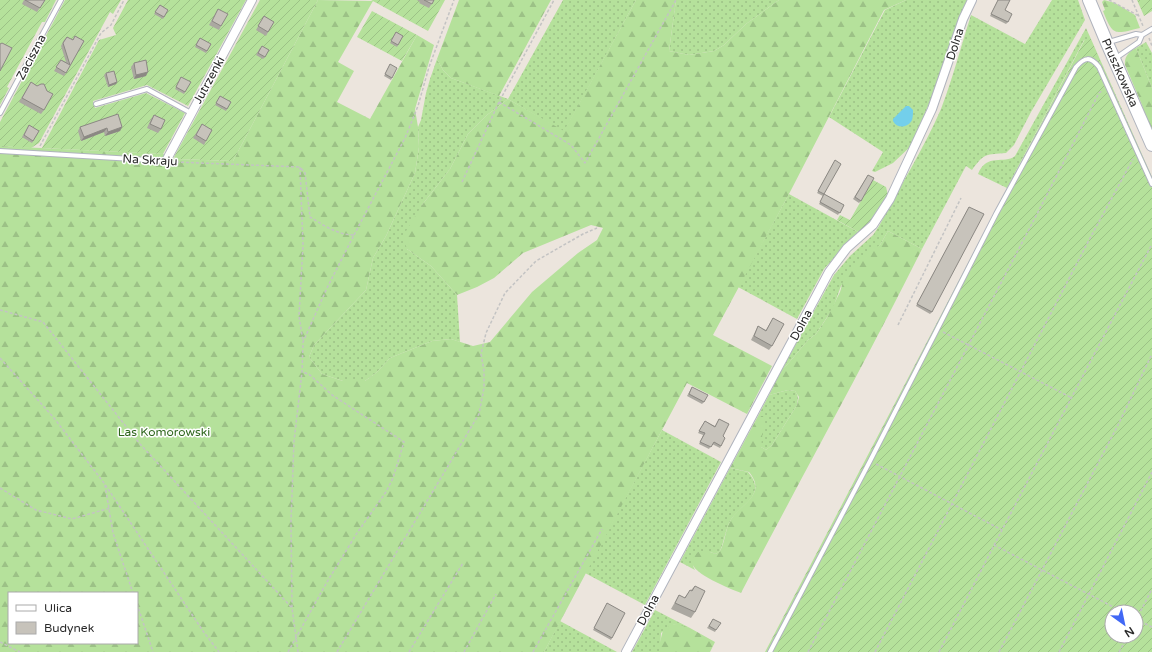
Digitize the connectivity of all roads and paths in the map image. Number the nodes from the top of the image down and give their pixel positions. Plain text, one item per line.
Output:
1 (61, 0) edge
2 (124, 0) edge
3 (252, 0) edge
4 (454, 0) edge
5 (554, 0) edge
6 (676, 0) edge
7 (972, 0) edge
8 (1089, 0) edge
9 (1109, 0) edge
10 (1132, 0) edge
11 (1139, 16) junction
12 (1143, 26) dead end
13 (1152, 29) edge
14 (1142, 35) junction
15 (1150, 40) dead end
16 (1106, 43) junction
17 (1152, 46) edge
18 (1114, 60) junction
19 (1108, 88) junction
20 (499, 102) junction
21 (96, 104) dead end
22 (0, 113) edge
23 (191, 113) junction
24 (1152, 145) edge
25 (0, 150) edge
26 (1138, 152) junction
27 (36, 153) junction
28 (166, 161) junction
29 (300, 167) junction
30 (462, 182) dead end
31 (1152, 184) edge
32 (961, 198) dead end
33 (597, 228) dead end
34 (354, 235) junction
35 (1152, 244) edge
36 (0, 310) edge
37 (898, 325) dead end
38 (937, 329) junction
39 (303, 342) junction
40 (969, 344) junction
41 (1152, 354) edge
42 (0, 358) edge
43 (1020, 371) junction
44 (302, 372) junction
45 (1072, 398) junction
46 (870, 461) junction
47 (1152, 472) edge
48 (900, 477) junction
49 (104, 483) junction
50 (0, 488) edge
51 (952, 504) junction
52 (110, 508) junction
53 (602, 528) dead end
54 (1002, 530) junction
55 (994, 545) junction
56 (463, 563) dead end
57 (1043, 570) junction
58 (1152, 589) edge
59 (133, 592) edge
60 (496, 594) dead end
61 (1089, 595) junction
62 (1107, 604) edge
63 (1144, 604) edge
64 (138, 607) edge
65 (292, 608) junction
66 (296, 639) junction
67 (0, 642) edge
68 (20, 652) edge
69 (153, 652) edge
70 (219, 652) edge
71 (288, 652) edge
72 (298, 652) edge
73 (337, 652) edge
74 (409, 652) edge
75 (464, 652) edge
76 (533, 652) edge
77 (626, 652) edge
78 (770, 652) edge
79 (808, 652) edge
80 (875, 652) edge
81 (939, 652) edge
82 (999, 652) edge
83 (1059, 652) edge

1 - 22 lane, Zaciszna
2 - 27 path
3 - 23 street, Jutrzenki
4 - 34 path
5 - 20 path
6 - 20 path
7 - 77 street, Dolna
8 - 16 street, Pruszkowska
9 - 11 path
10 - 11 path
11 - 12 path
13 - 14 lane
14 - 16 lane
14 - 18 lane
15 - 17 path
16 - 18 street, Pruszkowska
18 - 24 street, Pruszkowska
19 - 26 lane
19 - 38 lane
19 - 40 path
20 - 30 path
21 - 23 lane
23 - 28 street, Jutrzenki
25 - 27 lane, Na Skraju
26 - 31 lane
26 - 43 path
27 - 28 lane, Na Skraju
28 - 29 path, Na Skraju
29 - 34 path
29 - 39 path
32 - 37 path
33 - 73 path
34 - 39 path
35 - 45 path
36 - 65 path
38 - 40 path
38 - 46 lane
39 - 44 path
40 - 43 path
40 - 48 path
41 - 57 path
42 - 49 path
43 - 45 path
43 - 51 path
44 - 65 path
44 - 66 path
45 - 54 path
46 - 48 path
46 - 78 lane
47 - 61 path
48 - 51 path
48 - 79 path
49 - 52 path
49 - 70 path
50 - 52 path
51 - 54 path
51 - 80 path
52 - 59 path
53 - 76 path
54 - 55 path
55 - 57 path
55 - 81 path
56 - 74 path
57 - 61 path
57 - 82 path
58 - 63 path
60 - 75 path
61 - 62 path
61 - 83 path
64 - 69 path
65 - 66 path
66 - 71 path
66 - 72 path
67 - 68 path

